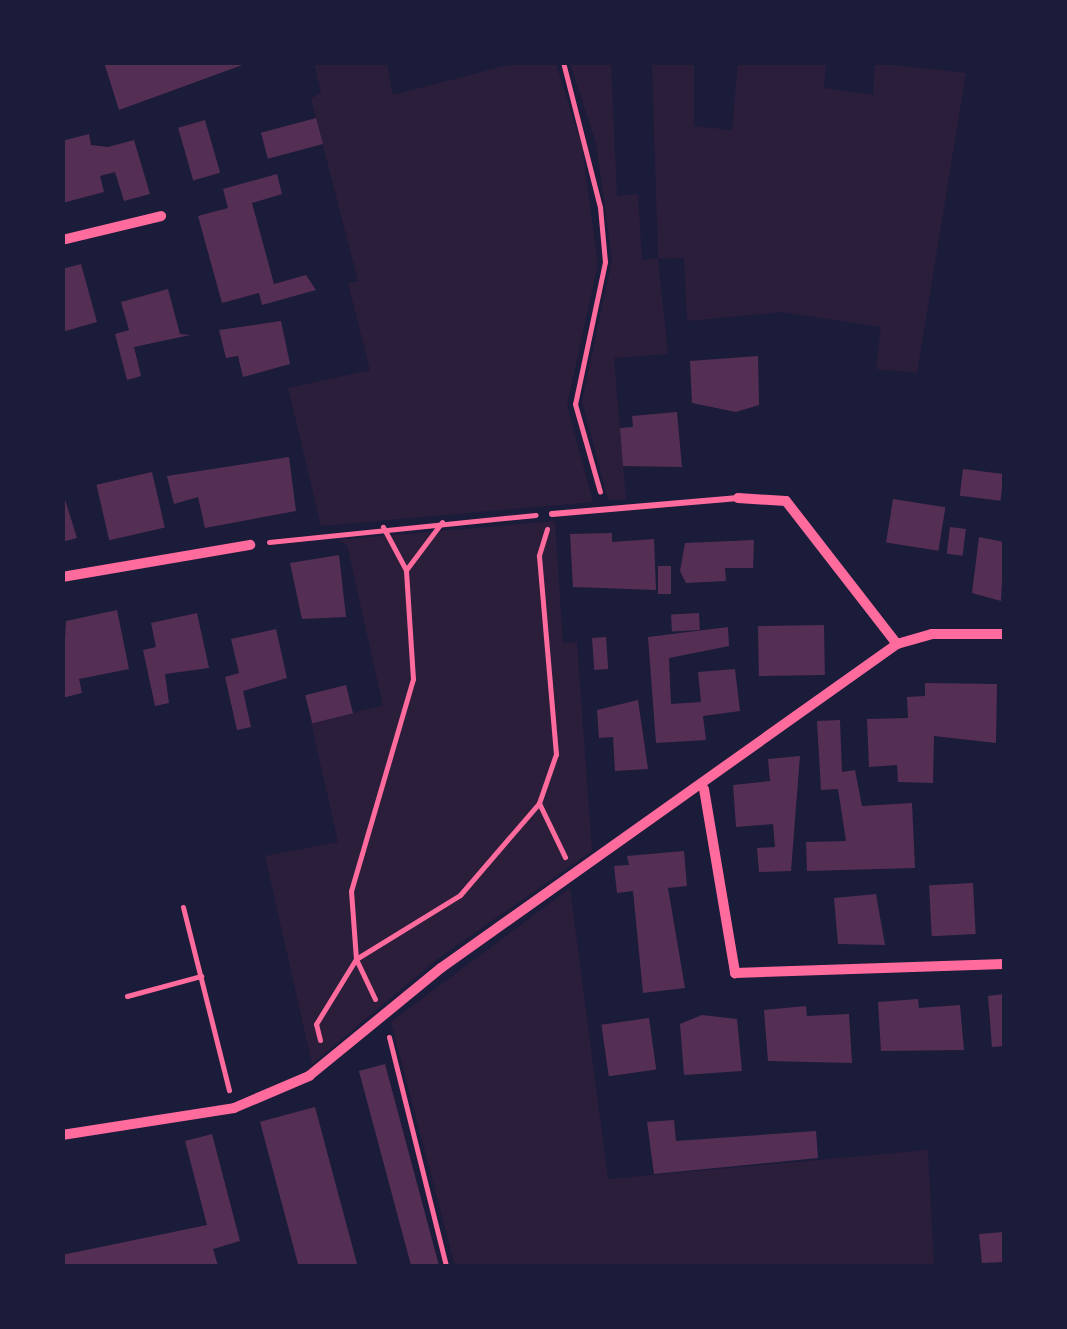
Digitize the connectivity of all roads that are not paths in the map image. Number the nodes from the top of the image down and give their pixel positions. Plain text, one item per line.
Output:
1 (161, 216) dead end
2 (62, 240) edge
3 (738, 498) joint
4 (552, 514) road end
5 (250, 546) road end
6 (62, 576) edge
7 (1004, 634) edge
8 (897, 644) junction
9 (704, 789) junction
10 (1004, 964) edge
11 (62, 1135) edge

1 - 2 street
3 - 4 lane
3 - 8 street
5 - 6 street
7 - 8 street
8 - 9 street
9 - 10 street
9 - 11 street

